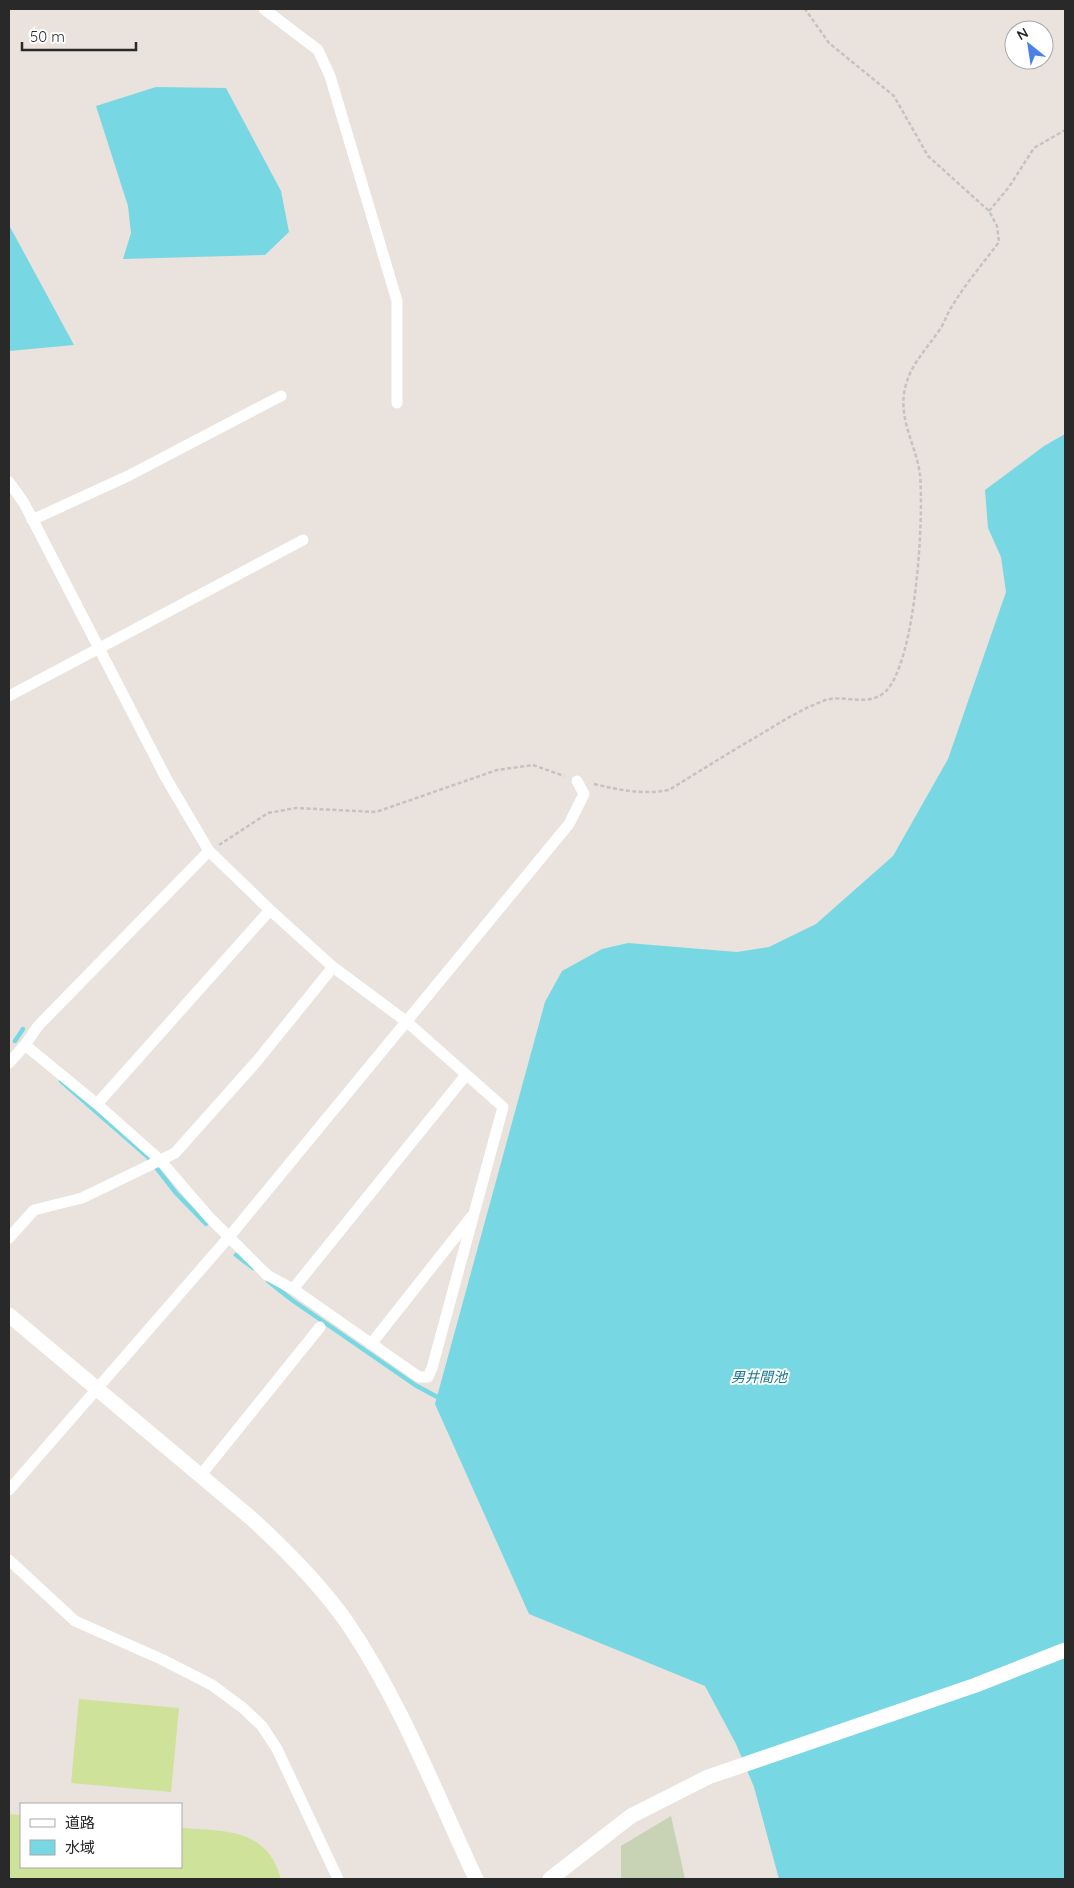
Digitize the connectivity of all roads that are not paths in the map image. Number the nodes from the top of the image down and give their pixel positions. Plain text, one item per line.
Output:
1 (264, 9) edge
2 (281, 396) dead end
3 (397, 403) dead end
4 (9, 482) edge
5 (32, 520) junction
6 (303, 540) dead end
7 (99, 649) junction
8 (9, 696) edge
9 (577, 781) road end
10 (210, 851) junction
11 (270, 910) junction
12 (333, 967) junction
13 (407, 1022) junction
14 (26, 1045) junction
15 (9, 1063) edge
16 (466, 1075) junction
17 (97, 1104) junction
18 (160, 1160) junction
19 (476, 1211) junction
20 (229, 1237) junction
21 (9, 1238) edge
22 (293, 1289) junction
23 (9, 1315) edge
24 (320, 1327) dead end
25 (370, 1344) junction
26 (97, 1388) junction
27 (200, 1476) junction
28 (9, 1490) edge
29 (9, 1560) edge
30 (1065, 1650) edge
31 (338, 1879) edge
32 (476, 1879) edge
33 (550, 1879) edge

1 - 3 street
2 - 5 street
4 - 5 street
5 - 7 street
6 - 7 street
7 - 8 street
7 - 10 street
9 - 13 street
10 - 11 street
10 - 14 street
11 - 12 street
11 - 17 street
12 - 13 street
12 - 18 street
13 - 16 street
13 - 20 street
14 - 15 street
14 - 17 street
16 - 19 street
16 - 22 street
17 - 18 street
18 - 20 street
18 - 21 street
19 - 25 street
19 - 25 street
20 - 22 street
20 - 26 street
22 - 25 street
23 - 26 street
24 - 27 street
26 - 27 street
26 - 28 street
27 - 32 street
29 - 31 street
30 - 33 street

